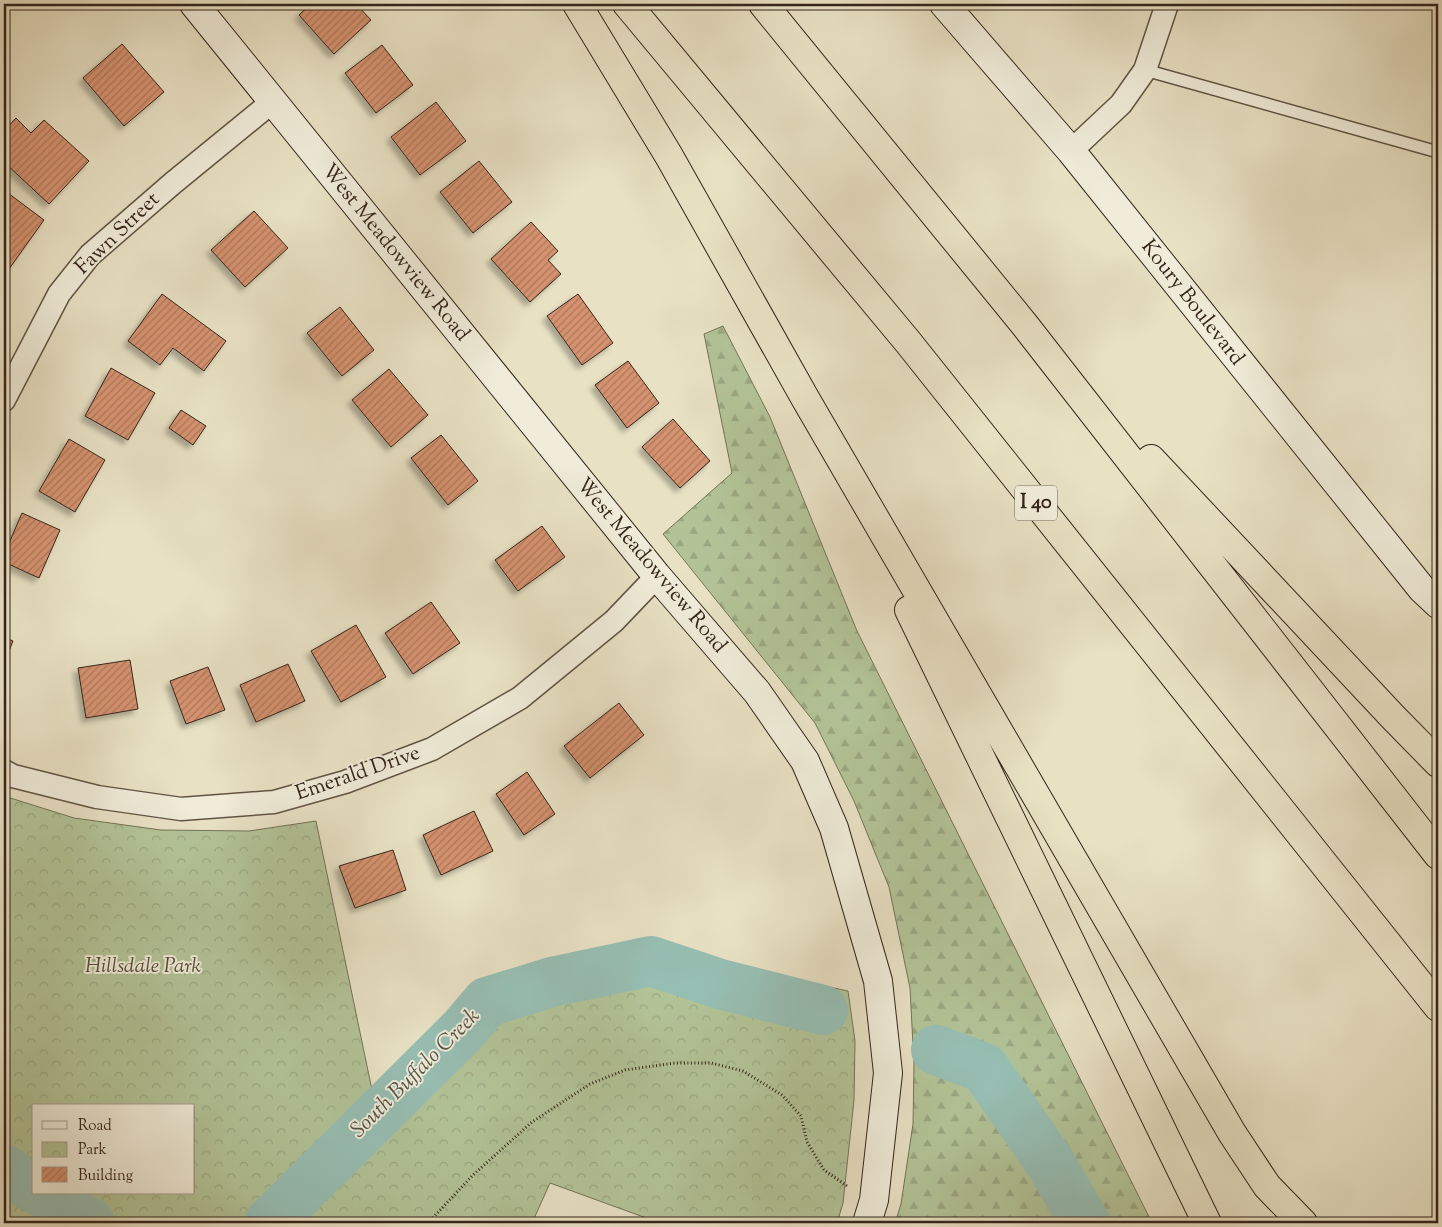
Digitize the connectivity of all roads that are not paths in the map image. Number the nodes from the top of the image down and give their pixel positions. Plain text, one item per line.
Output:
1 (194, 4) edge
2 (577, 4) edge
3 (627, 4) edge
4 (763, 4) edge
5 (944, 4) edge
6 (1167, 4) edge
7 (1145, 70) junction
8 (272, 102) junction
9 (1071, 151) junction
10 (1438, 152) edge
11 (1024, 324) junction
12 (805, 398) junction
13 (4, 400) edge
14 (657, 576) junction
15 (1438, 604) edge
16 (1438, 763) edge
17 (4, 771) edge
18 (1438, 855) edge
19 (1438, 1007) edge
20 (870, 1212) edge
21 (1207, 1223) edge
22 (1304, 1223) edge

1 - 8 street, West Meadowview Road
2 - 12 highway
3 - 19 highway, I 40
4 - 11 highway
5 - 9 street, Koury Boulevard
6 - 7 street
7 - 9 street
7 - 10 lane
8 - 13 street, Fawn Street
8 - 14 street, West Meadowview Road
9 - 15 street, Koury Boulevard
11 - 16 highway
11 - 18 highway
12 - 21 highway
12 - 22 highway
14 - 17 street, Emerald Drive
14 - 20 street, West Meadowview Road

